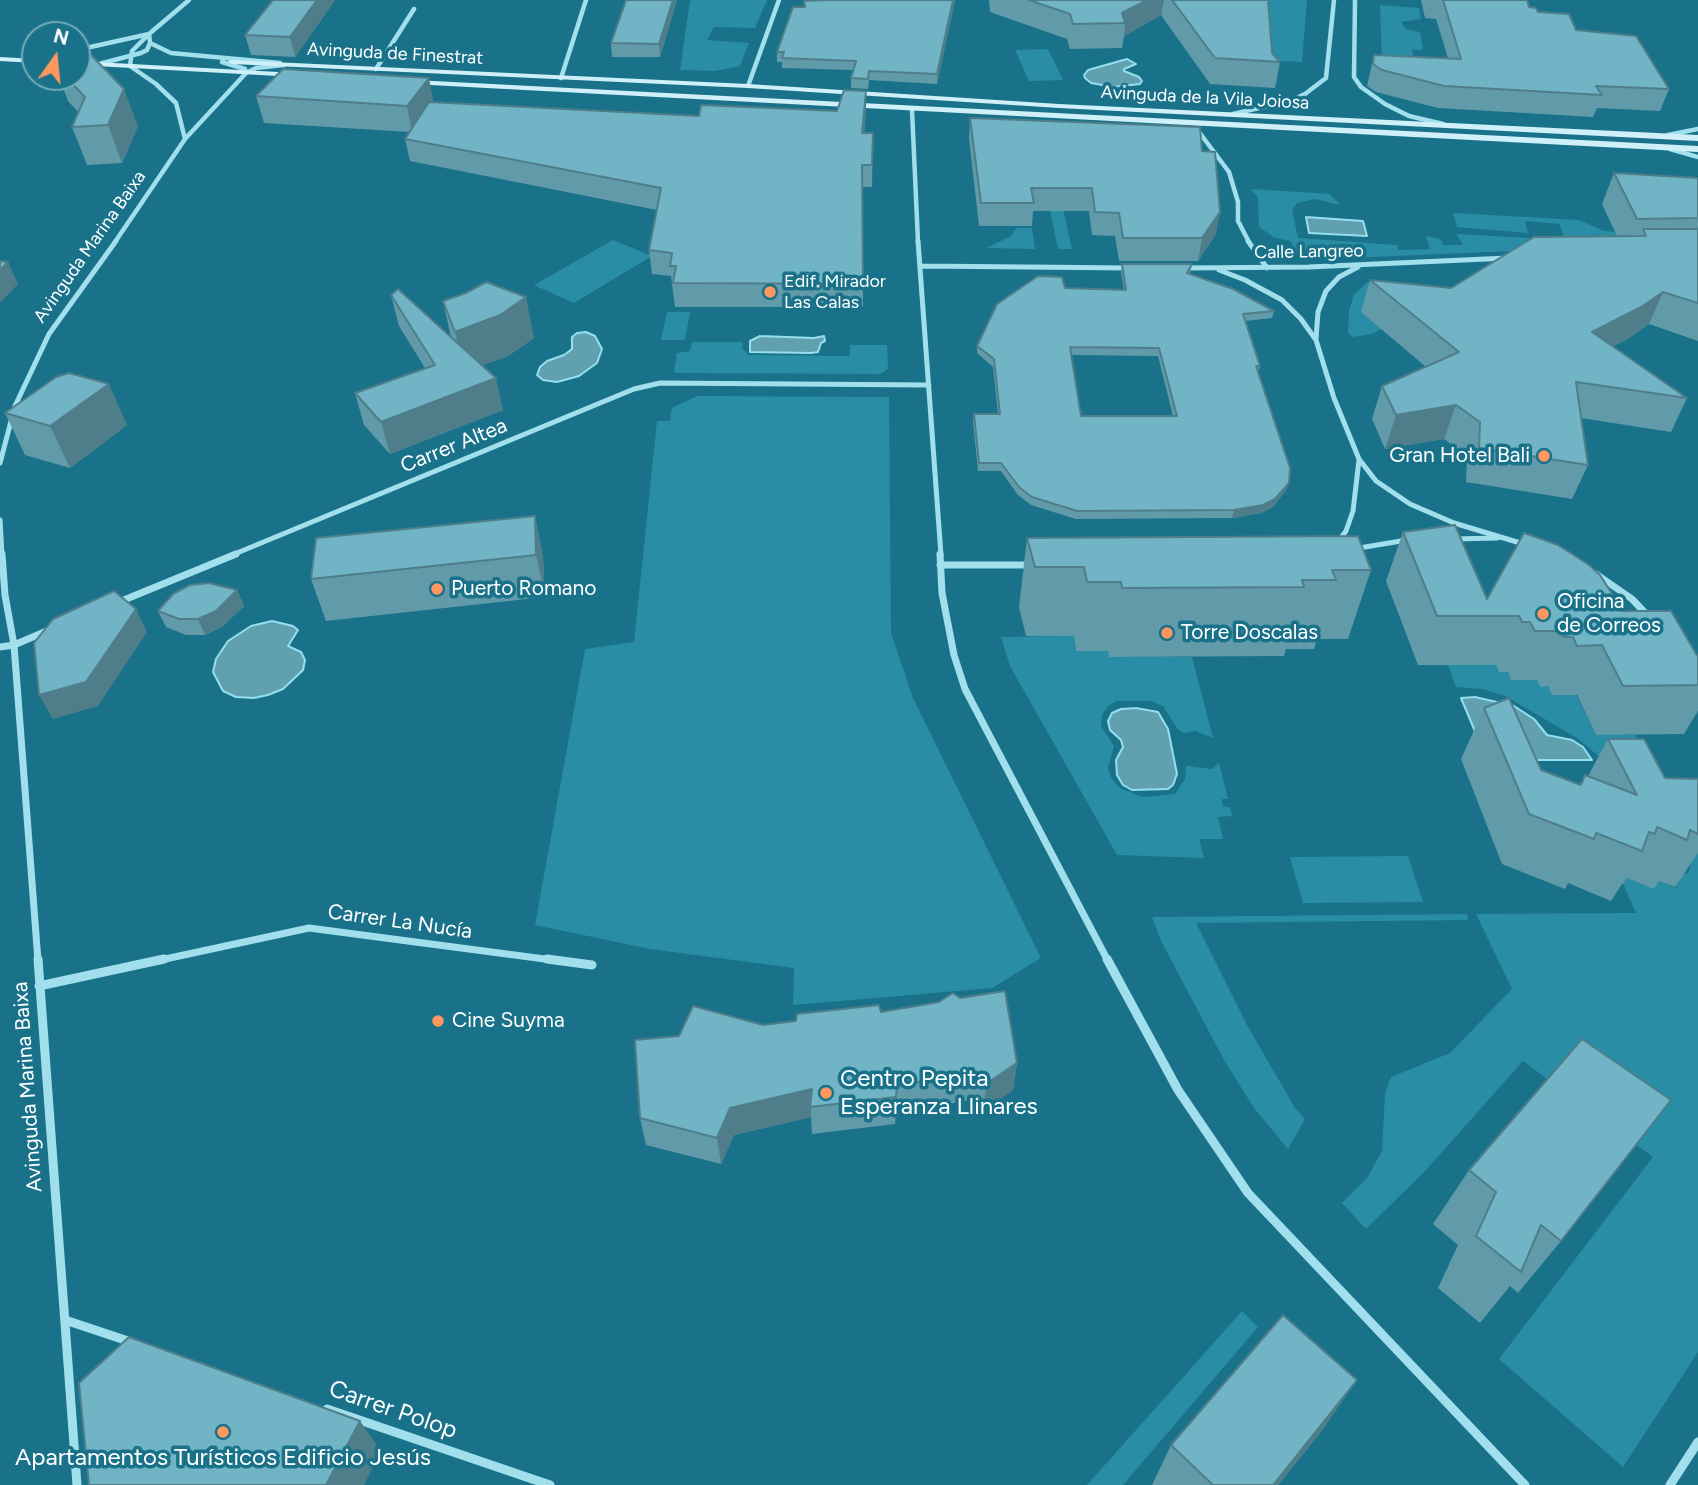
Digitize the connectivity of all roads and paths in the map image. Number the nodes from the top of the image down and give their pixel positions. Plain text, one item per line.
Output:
1 (189, 0) edge
2 (586, 0) edge
3 (779, 0) edge
4 (1334, 0) edge
5 (1355, 0) edge
6 (414, 9) dead end
7 (149, 34) junction
8 (150, 43) junction
9 (91, 48) edge
10 (0, 51) edge
11 (21, 52) edge
12 (91, 55) edge
13 (0, 59) edge
14 (21, 60) edge
15 (130, 62) junction
16 (222, 62) junction
17 (91, 64) edge
18 (288, 65) junction
19 (376, 69) junction
20 (246, 73) junction
21 (302, 76) edge
22 (561, 78) junction
23 (400, 82) edge
24 (710, 85) joint
25 (748, 86) junction
26 (883, 96) junction
27 (699, 99) joint
28 (936, 99) junction
29 (912, 107) junction
30 (1233, 114) junction
31 (1194, 125) junction
32 (1447, 125) junction
33 (1698, 129) edge
34 (1651, 136) junction
35 (1698, 138) edge
36 (185, 139) junction
37 (1655, 147) junction
38 (1698, 149) edge
39 (1698, 157) edge
40 (1512, 257) edge
41 (1361, 265) junction
42 (921, 266) junction
43 (1138, 268) edge
44 (1175, 268) edge
45 (1211, 268) junction
46 (1267, 268) junction
47 (1316, 340) junction
48 (929, 384) junction
49 (1359, 460) junction
50 (0, 463) edge
51 (0, 520) edge
52 (1506, 538) junction
53 (1443, 539) edge
54 (1418, 540) edge
55 (1334, 546) edge
56 (1536, 547) edge
57 (1341, 551) edge
58 (940, 565) junction
59 (1034, 565) edge
60 (1586, 568) edge
61 (117, 602) edge
62 (1653, 621) edge
63 (52, 629) edge
64 (14, 645) junction
65 (0, 647) edge
66 (592, 965) dead end
67 (39, 986) junction
68 (65, 1320) junction
69 (143, 1347) edge
70 (314, 1405) edge
71 (1698, 1442) edge
72 (77, 1485) edge
73 (550, 1485) edge
74 (1525, 1485) edge
75 (1670, 1485) edge

1 - 7 street
2 - 22 street
3 - 25 street
4 - 30 street
5 - 32 street
6 - 19 street
7 - 8 street
7 - 9 street
7 - 15 street
8 - 15 street
8 - 18 street
10 - 11 main road
12 - 15 main road, Avinguda de Finestrat
13 - 14 main road
15 - 16 main road, Avinguda de Finestrat
15 - 17 main road, Avinguda de Finestrat
15 - 20 main road, Avinguda de Finestrat
15 - 36 street
16 - 18 main road, Avinguda de Finestrat
16 - 20 street
18 - 19 main road, Avinguda de Finestrat
18 - 20 street, Avinguda de Finestrat
19 - 22 main road, Avinguda de Finestrat
20 - 21 main road, Avinguda de Finestrat
20 - 36 street, Avinguda Marina Baixa
22 - 24 main road, Avinguda de Finestrat
23 - 27 main road, Avinguda de Finestrat
24 - 25 main road, Avinguda de la Vila Joiosa
25 - 26 main road, Avinguda de la Vila Joiosa
26 - 28 main road, Avinguda de la Vila Joiosa
26 - 29 main road
27 - 29 main road, Avinguda de la Vila Joiosa
28 - 29 main road
28 - 30 main road, Avinguda de la Vila Joiosa
29 - 31 main road, Avinguda de la Vila Joiosa
29 - 42 street
30 - 32 main road, Avinguda de la Vila Joiosa
31 - 37 main road, Avinguda de la Vila Joiosa
31 - 46 street
32 - 34 main road, Avinguda de la Vila Joiosa
33 - 34 street
34 - 35 main road, Avinguda de la Vila Joiosa
36 - 50 street, Avinguda Marina Baixa
37 - 38 main road, Avinguda de la Vila Joiosa
37 - 39 street, Avinguda de la Vila Joiosa
40 - 41 street, Calle Langreo
41 - 46 street, Calle Langreo
41 - 47 street
42 - 43 street
42 - 48 street
44 - 45 street, Calle Langreo
45 - 46 street, Calle Langreo
45 - 47 street
47 - 49 street
48 - 58 street
48 - 61 street, Carrer Altea
49 - 52 street
49 - 55 street
51 - 64 street, Avinguda Marina Baixa
52 - 53 street
52 - 56 street
54 - 57 street
58 - 59 street
58 - 74 street
60 - 62 street
63 - 64 street
64 - 65 street
64 - 67 street, Avinguda Marina Baixa
66 - 67 street, Carrer La Nucía
67 - 68 street, Avinguda Marina Baixa
68 - 69 street
68 - 72 street, Avinguda Marina Baixa
70 - 73 street, Carrer Polop
71 - 75 street

